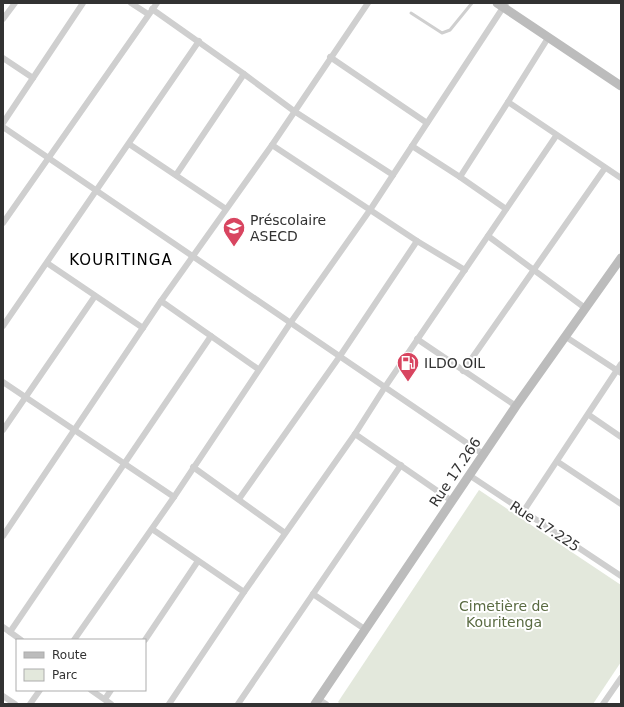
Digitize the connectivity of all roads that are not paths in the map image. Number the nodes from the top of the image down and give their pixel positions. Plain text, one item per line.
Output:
1 (15, 3) edge
2 (83, 3) edge
3 (131, 3) edge
4 (157, 3) edge
5 (368, 3) edge
6 (472, 3) edge
7 (502, 4) edge
8 (150, 12) junction
9 (412, 13) dead end
10 (3, 19) edge
11 (548, 38) junction
12 (199, 41) junction
13 (3, 58) edge
14 (330, 58) junction
15 (244, 74) junction
16 (33, 78) junction
17 (621, 86) edge
18 (508, 102) junction
19 (294, 111) junction
20 (3, 123) edge
21 (427, 123) junction
22 (3, 127) edge
23 (556, 136) junction
24 (128, 144) junction
25 (272, 145) junction
26 (412, 146) junction
27 (47, 158) junction
28 (605, 168) junction
29 (176, 175) junction
30 (393, 175) junction
31 (460, 177) junction
32 (621, 178) edge
33 (96, 191) junction
34 (226, 209) junction
35 (506, 209) junction
36 (370, 210) junction
37 (3, 222) edge
38 (488, 236) junction
39 (417, 241) junction
40 (193, 255) junction
41 (621, 258) edge
42 (47, 263) junction
43 (534, 269) junction
44 (465, 270) junction
45 (95, 296) junction
46 (161, 301) junction
47 (585, 308) junction
48 (4, 322) edge
49 (291, 322) junction
50 (143, 328) junction
51 (211, 336) junction
52 (566, 337) junction
53 (417, 339) junction
54 (340, 356) junction
55 (621, 364) edge
56 (258, 369) junction
57 (463, 370) junction
58 (619, 372) edge
59 (3, 382) edge
60 (385, 387) junction
61 (25, 398) junction
62 (516, 406) junction
63 (589, 415) junction
64 (3, 430) edge
65 (74, 431) junction
66 (355, 434) junction
67 (621, 437) edge
68 (483, 454) junction
69 (558, 462) junction
70 (125, 465) junction
71 (401, 465) junction
72 (193, 468) junction
73 (469, 475) junction
74 (174, 497) junction
75 (239, 499) junction
76 (452, 501) junction
77 (621, 504) edge
78 (523, 512) junction
79 (152, 529) junction
80 (285, 533) junction
81 (3, 535) edge
82 (198, 561) junction
83 (621, 576) edge
84 (244, 592) junction
85 (313, 594) junction
86 (3, 627) edge
87 (366, 630) junction
88 (10, 632) junction
89 (20, 639) edge
90 (75, 639) edge
91 (146, 639) edge
92 (621, 678) edge
93 (39, 691) edge
94 (93, 691) edge
95 (110, 691) edge
96 (3, 696) edge
97 (105, 699) junction
98 (316, 701) edge
99 (606, 703) edge
100 (15, 704) edge
101 (30, 704) edge
102 (112, 704) edge
103 (170, 704) edge
104 (238, 704) edge
105 (326, 704) edge

1 - 10 street
2 - 16 street
3 - 8 street
4 - 8 street
5 - 14 street
6 - 9 lane
7 - 11 main road
7 - 21 street
8 - 12 street
8 - 27 street
11 - 17 main road
11 - 18 street
12 - 15 street
12 - 24 street
13 - 16 street
14 - 19 street
14 - 21 street
15 - 19 street
15 - 29 street
16 - 20 street
18 - 23 street
18 - 31 street
19 - 25 street
19 - 30 street
21 - 26 street
22 - 27 street
23 - 28 street
23 - 35 street
24 - 29 street
24 - 33 street
25 - 34 street
25 - 36 street
26 - 30 street
26 - 31 street
27 - 33 street
27 - 37 street
28 - 32 street
28 - 43 street
29 - 34 street
30 - 36 street
31 - 35 street
33 - 40 street
33 - 42 street
34 - 40 street
35 - 38 street
36 - 39 street
36 - 49 street
38 - 43 street
38 - 44 street
39 - 44 street
39 - 54 street
40 - 46 street
40 - 49 street
41 - 47 main road, Rue 17.266
42 - 45 street
42 - 48 street
43 - 47 street
43 - 57 street
44 - 53 street
45 - 50 street
45 - 61 street
46 - 50 street
46 - 51 street
47 - 52 main road, Rue 17.266
49 - 54 street
49 - 56 street
50 - 65 street
51 - 56 street
51 - 70 street
52 - 58 street
52 - 62 main road, Rue 17.266
53 - 57 street
53 - 60 street
54 - 60 street
54 - 75 street
55 - 58 street
56 - 72 street
57 - 62 street
58 - 63 street
59 - 61 street
60 - 66 street
60 - 68 street
61 - 64 street
61 - 65 street
62 - 68 main road, Rue 17.266
63 - 67 street
63 - 69 street
65 - 70 street
65 - 81 street
66 - 71 street
66 - 80 street
68 - 73 main road, Rue 17.266
69 - 77 street
69 - 78 street
70 - 74 street
70 - 88 street
71 - 76 street
71 - 85 street
72 - 74 street
72 - 75 street
73 - 76 main road, Rue 17.266
73 - 78 street, Rue 17.225
74 - 79 street
75 - 80 street
76 - 87 main road, Rue 17.266
78 - 83 street, Rue 17.225
79 - 82 street
79 - 90 street
80 - 84 street
82 - 84 street
82 - 91 street
84 - 103 street
85 - 87 street
85 - 104 street
86 - 88 street
87 - 98 main road, Rue 17.266
88 - 89 street
92 - 99 street
93 - 101 street
94 - 97 street
95 - 97 street
96 - 100 street
97 - 102 street
98 - 105 street

